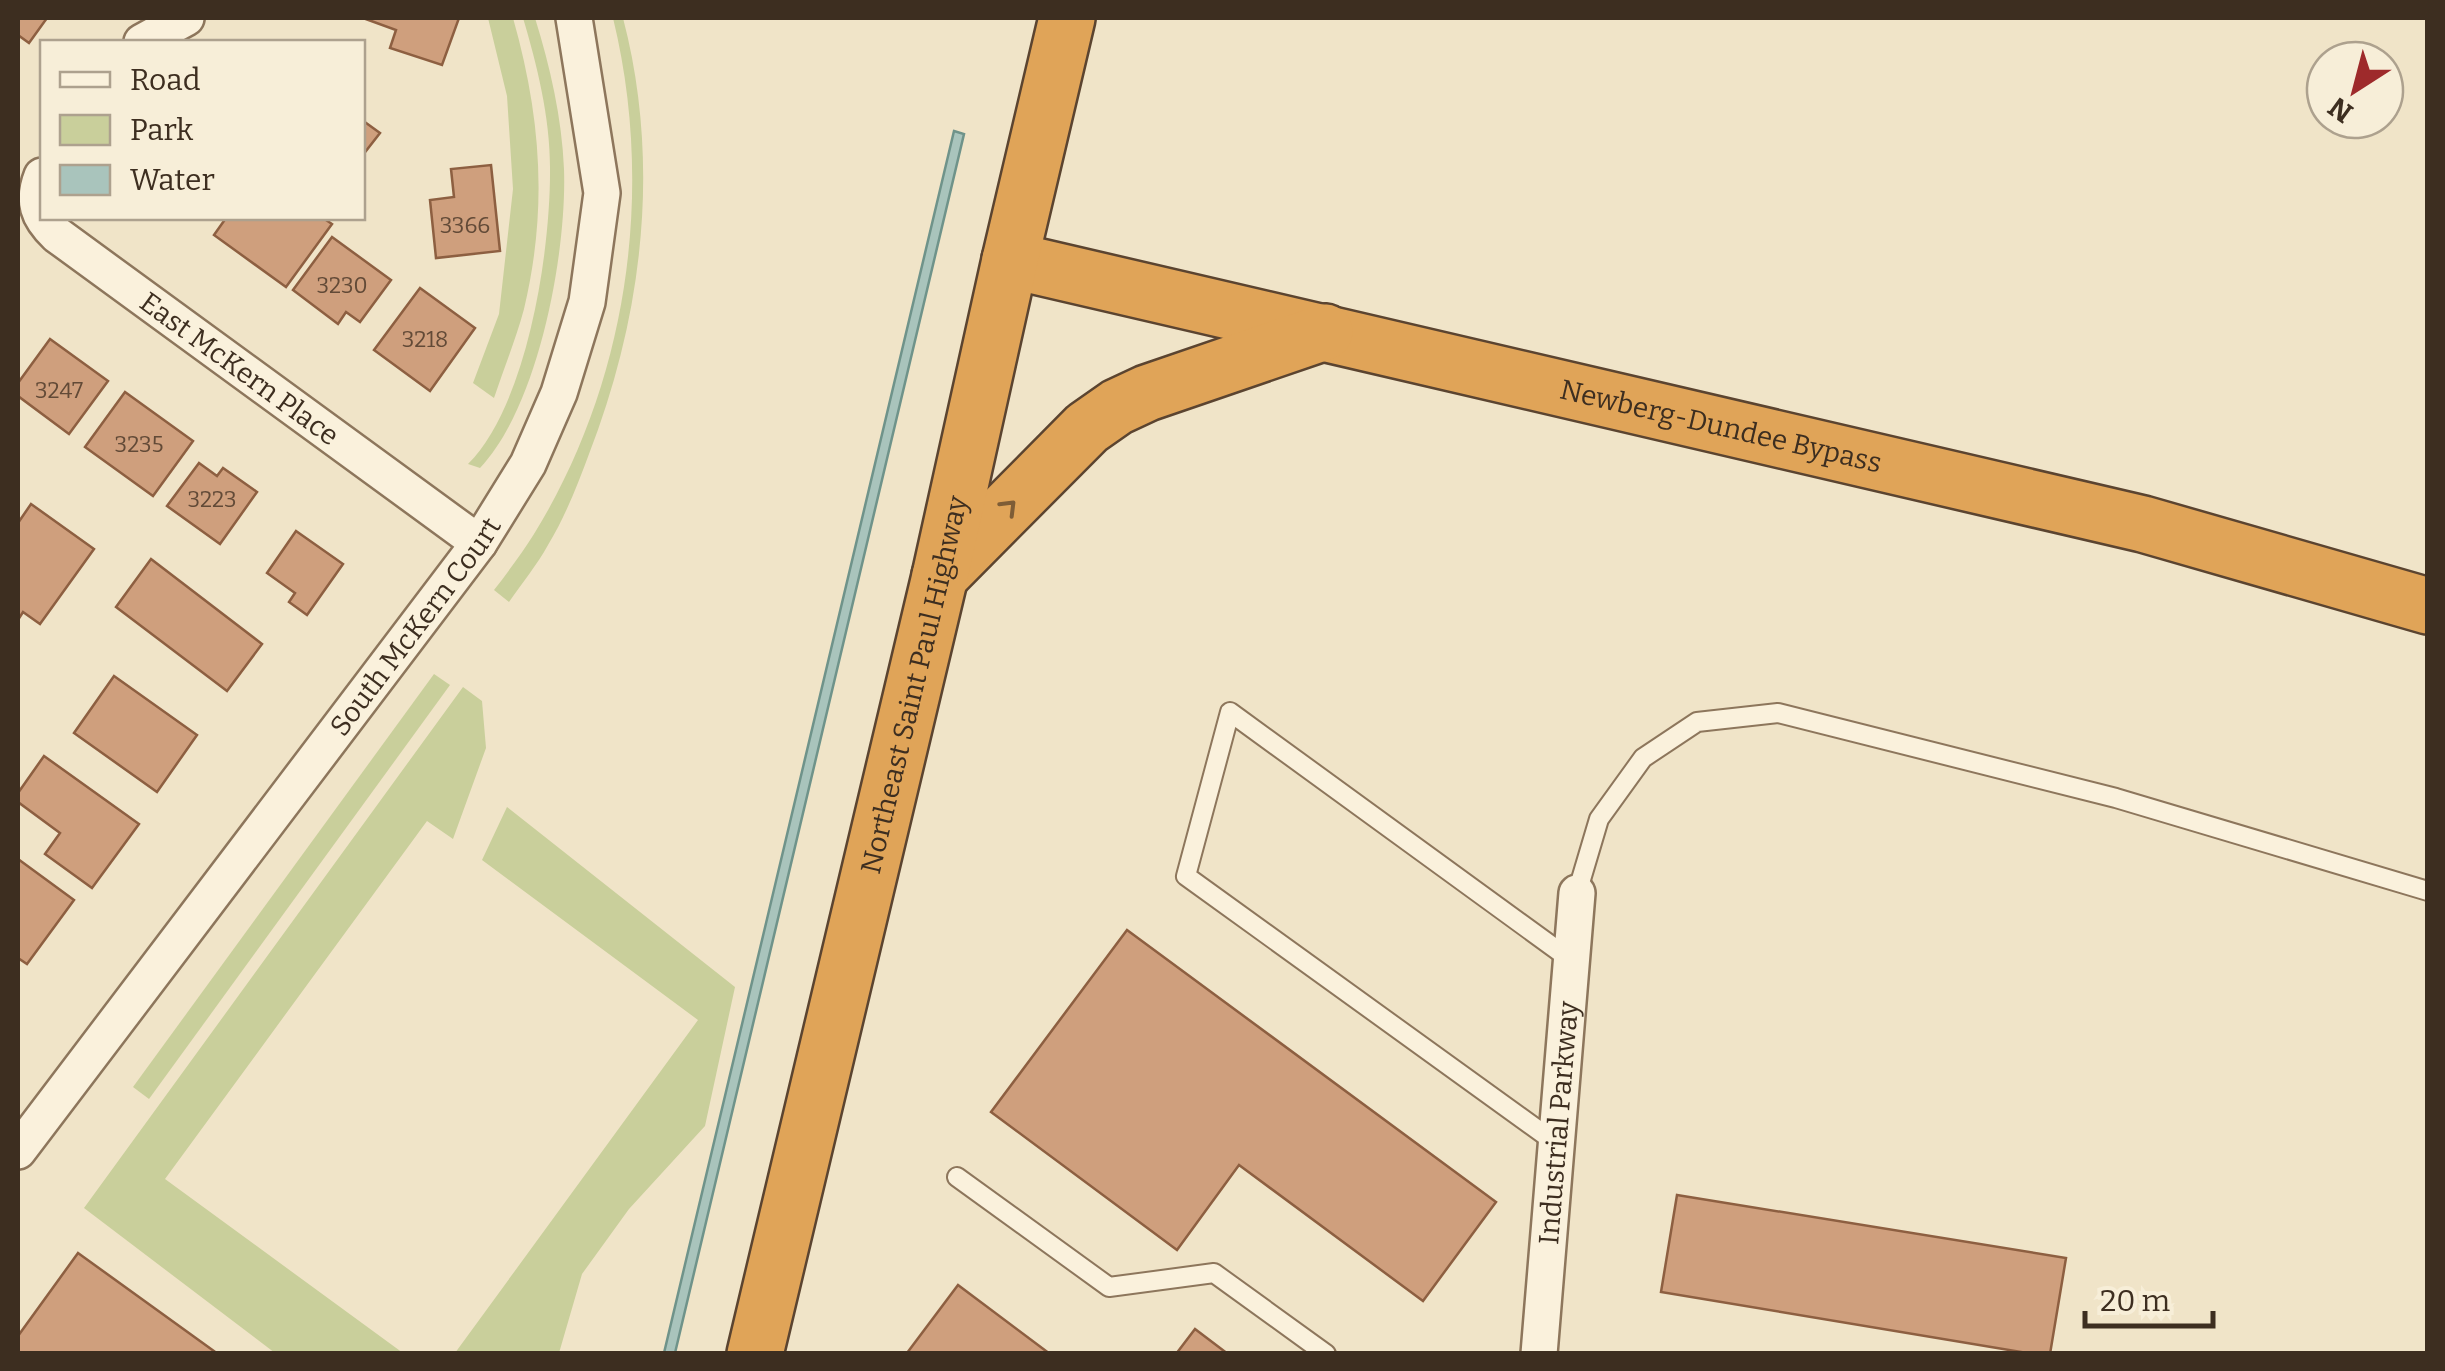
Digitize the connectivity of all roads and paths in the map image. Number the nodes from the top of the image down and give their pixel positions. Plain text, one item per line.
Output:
1 (186, 18) edge
2 (574, 18) edge
3 (1067, 18) edge
4 (146, 40) edge
5 (40, 181) edge
6 (40, 214) edge
7 (42, 220) edge
8 (1010, 260) junction
9 (1325, 332) junction
10 (479, 543) junction
11 (940, 576) junction
12 (2428, 606) edge
13 (2428, 892) edge
14 (1577, 893) joint
15 (1571, 960) junction
16 (1556, 1143) junction
17 (18, 1150) edge
18 (957, 1177) dead end
19 (755, 1354) edge
20 (1326, 1354) edge
21 (1539, 1354) edge

1 - 4 street
2 - 10 street, South McKern Court
3 - 8 highway, Northeast Saint Paul Highway
5 - 6 street, East McKern Place
7 - 10 street, East McKern Place
8 - 9 highway, Newberg-Dundee Bypass
8 - 11 highway, Northeast Saint Paul Highway
11 -> 9 highway
9 - 12 highway, Newberg-Dundee Bypass
10 - 17 street, South McKern Court
11 - 19 highway, Northeast Saint Paul Highway
13 - 14 lane
14 - 15 street, Industrial Parkway
15 - 16 street, Industrial Parkway
15 - 16 lane
16 - 21 street, Industrial Parkway
18 - 20 lane

